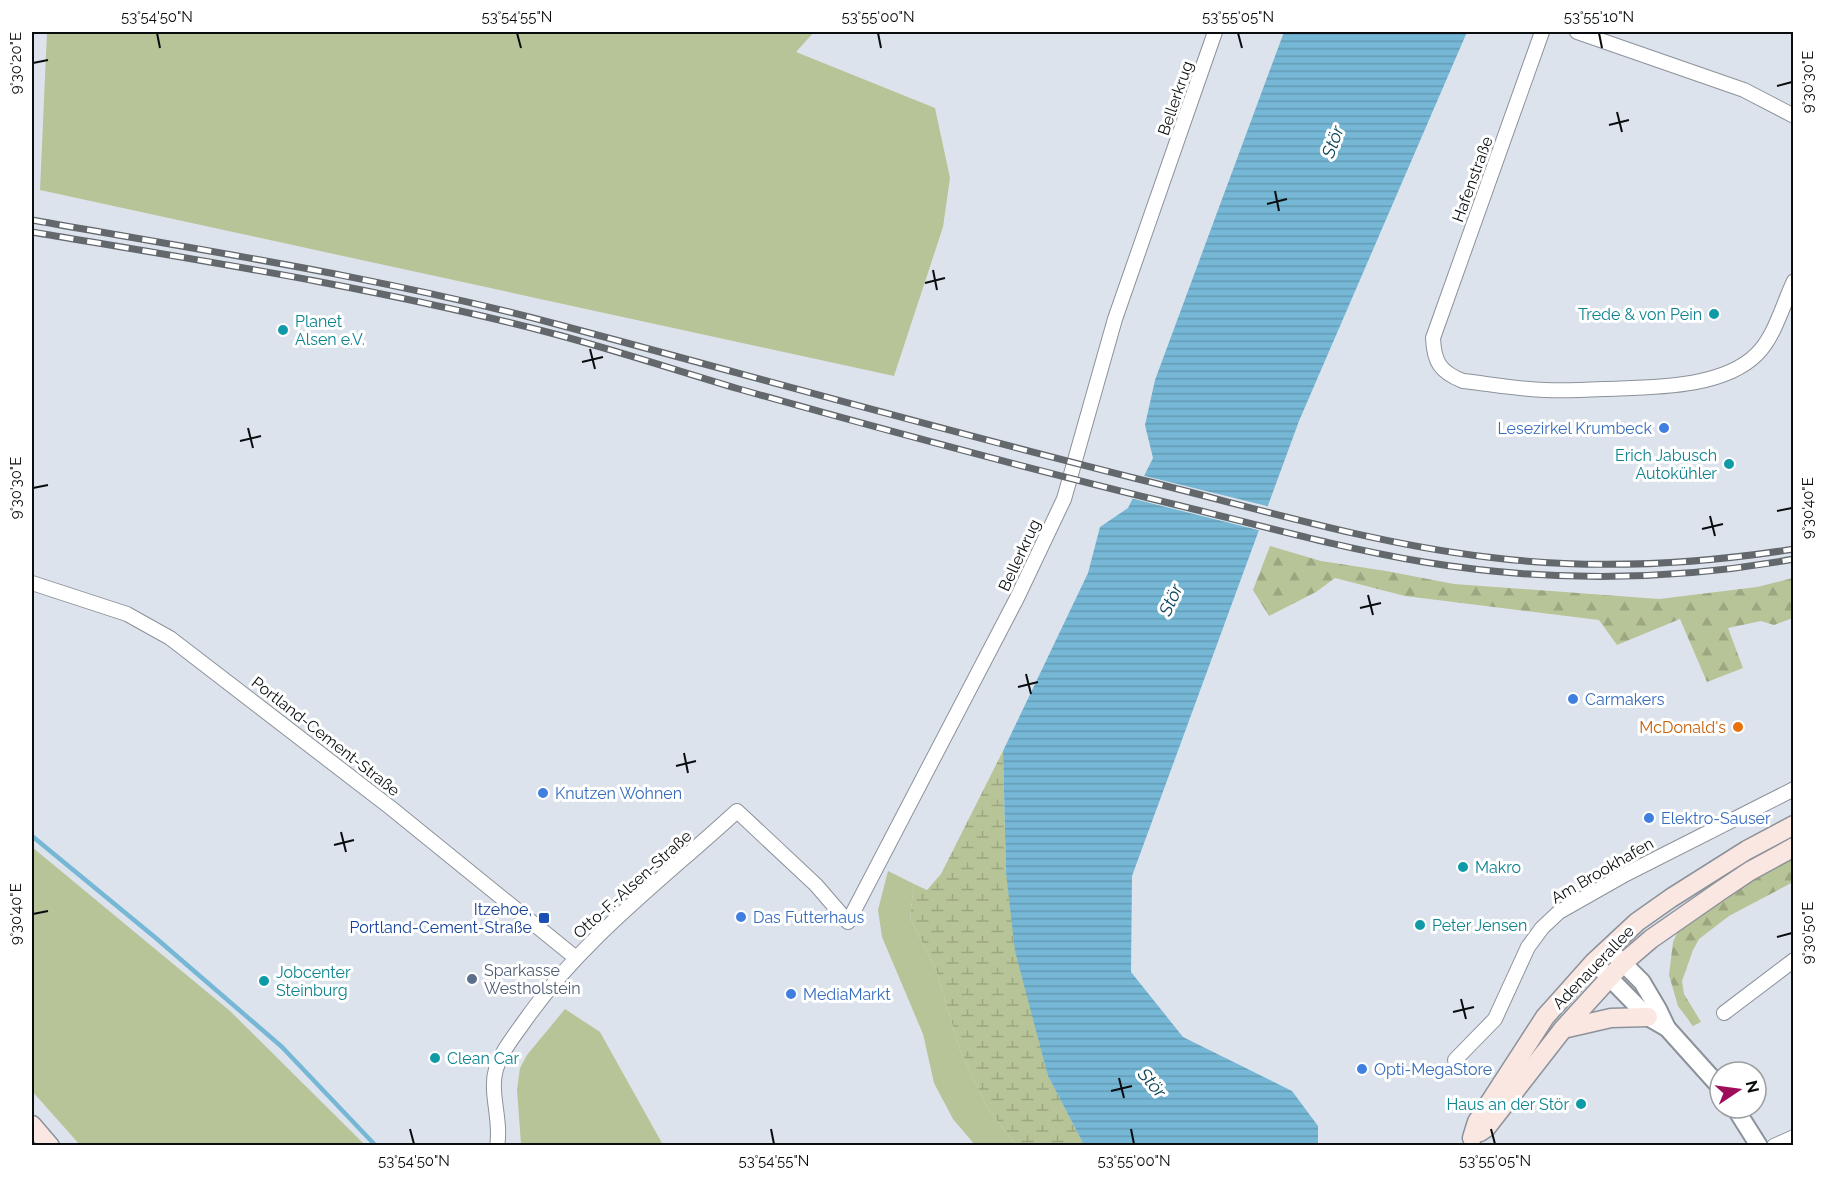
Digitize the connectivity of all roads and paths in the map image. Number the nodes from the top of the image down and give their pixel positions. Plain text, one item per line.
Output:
1 (1215, 32) edge
2 (1542, 32) edge
3 (1577, 32) edge
4 (1794, 116) edge
5 (1794, 281) edge
6 (32, 583) edge
7 (1794, 789) edge
8 (737, 811) joint
9 (1794, 825) edge
10 (1794, 847) edge
11 (1608, 949) junction
12 (576, 958) junction
13 (1794, 960) edge
14 (1594, 962) junction
15 (1623, 963) junction
16 (1609, 978) junction
17 (1724, 1013) dead end
18 (1648, 1017) junction
19 (1667, 1028) junction
20 (1563, 1029) junction
21 (1455, 1060) dead end
22 (1708, 1074) edge
23 (1743, 1120) edge
24 (32, 1125) edge
25 (1794, 1137) edge
26 (1469, 1142) edge
27 (50, 1146) edge
28 (497, 1146) edge
29 (1759, 1146) edge
30 (1774, 1146) edge

1 - 8 street, Bellerkrug
2 - 5 street, Hafenstraße
3 - 4 street
6 - 12 street, Portland-Cement-Straße
7 - 21 street, Am Brookhafen
8 - 12 street, Otto-F.-Alsen-Straße
9 - 11 main road, Adenauerallee
10 - 15 main road, Adenauerallee
11 - 14 main road, Adenauerallee
11 - 15 street
12 - 28 street, Otto-F.-Alsen-Straße
13 - 17 street
14 - 16 street
14 - 26 main road, Adenauerallee
15 - 16 main road, Adenauerallee
15 - 19 street
16 - 18 street
16 - 20 main road, Adenauerallee
18 - 19 street
18 - 20 main road
19 - 22 street
20 - 26 main road, Adenauerallee
23 - 29 street
24 - 27 main road
25 - 30 street

